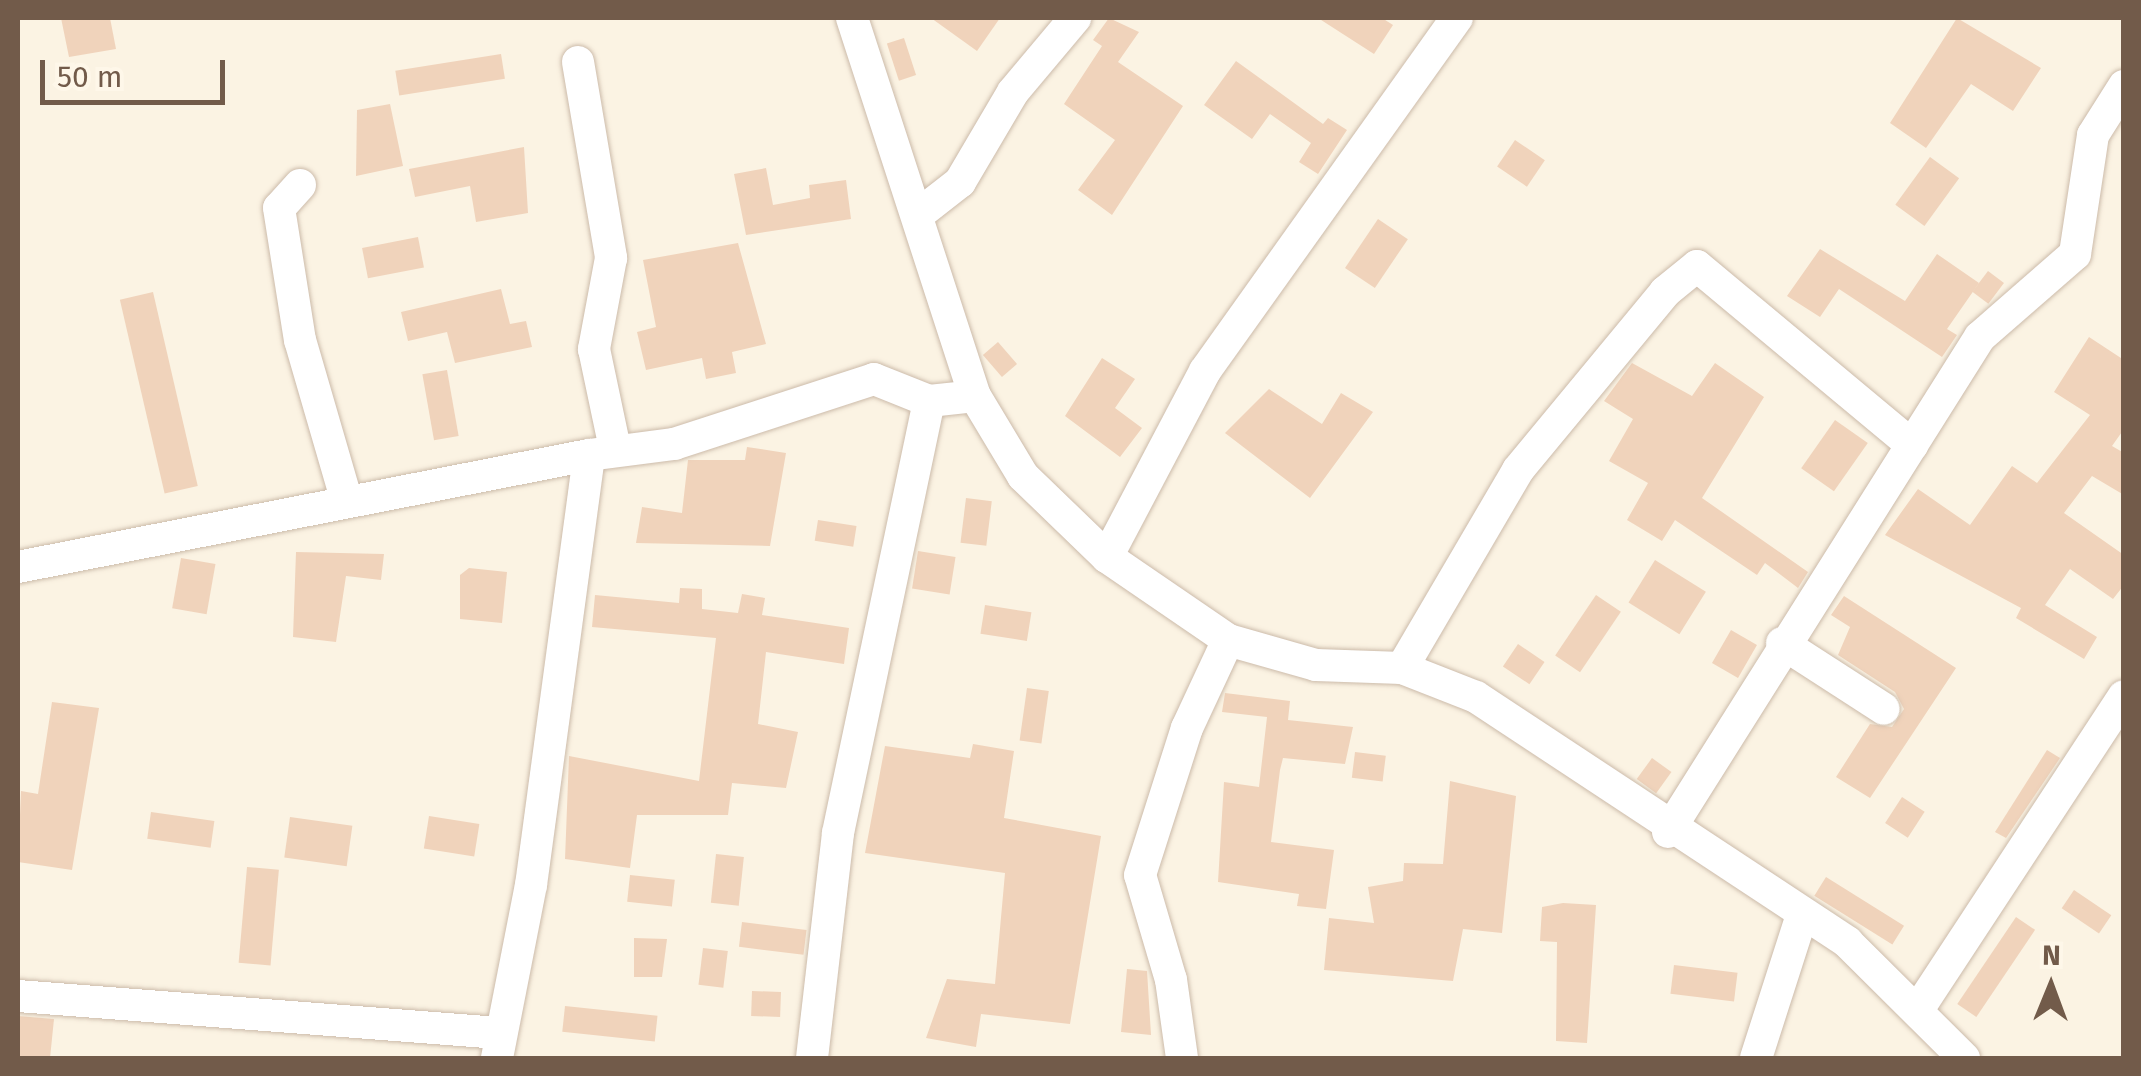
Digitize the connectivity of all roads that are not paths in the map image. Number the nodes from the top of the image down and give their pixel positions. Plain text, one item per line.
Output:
1 (852, 18) edge
2 (1076, 18) edge
3 (1457, 18) edge
4 (578, 62) dead end
5 (2124, 86) edge
6 (300, 186) dead end
7 (918, 214) junction
8 (975, 396) junction
9 (929, 401) junction
10 (1912, 445) junction
11 (602, 452) junction
12 (346, 498) junction
13 (1108, 557) junction
14 (18, 567) edge
15 (1228, 640) junction
16 (1782, 644) junction
17 (1402, 668) junction
18 (2124, 696) edge
19 (1884, 709) dead end
20 (1668, 832) junction
21 (1801, 918) junction
22 (18, 996) edge
23 (1919, 1008) junction
24 (498, 1046) edge
25 (1188, 1056) edge
26 (812, 1058) edge
27 (1756, 1058) edge
28 (1964, 1058) edge

1 - 7 street
2 - 7 street
3 - 13 street
4 - 11 street
5 - 10 street
6 - 12 street
7 - 8 street
8 - 9 street
8 - 13 street
9 - 11 street
9 - 26 street
10 - 16 street
10 - 17 street
11 - 12 street
11 - 24 street
12 - 14 street
13 - 15 street
15 - 17 street
15 - 25 street
16 - 19 street
16 - 20 street
17 - 20 street
18 - 23 street
20 - 21 street
21 - 23 street
21 - 27 street
22 - 24 street
23 - 28 street

